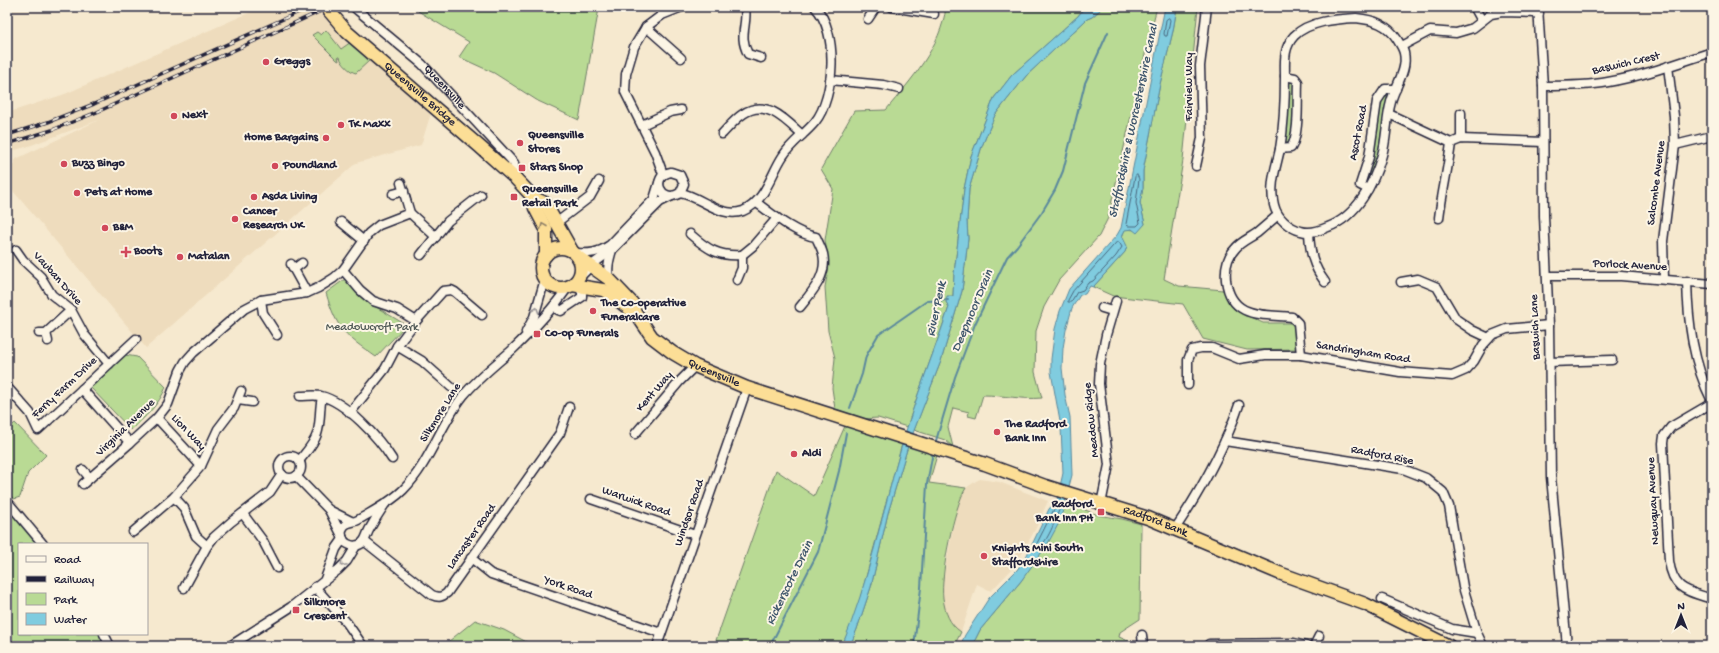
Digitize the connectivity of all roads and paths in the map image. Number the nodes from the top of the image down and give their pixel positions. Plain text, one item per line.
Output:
1 (682, 7) edge
2 (745, 7) edge
3 (876, 7) edge
4 (892, 7) edge
5 (1207, 7) edge
6 (1475, 7) edge
7 (819, 8) edge
8 (328, 9) edge
9 (356, 9) dead end
10 (1538, 10) edge
11 (935, 14) dead end
12 (868, 19) dead end
13 (1482, 21) junction
14 (646, 27) junction
15 (1402, 46) junction
16 (1712, 52) edge
17 (681, 58) dead end
18 (761, 58) dead end
19 (1668, 66) junction
20 (1285, 76) junction
21 (830, 80) junction
22 (1543, 86) junction
23 (899, 89) dead end
24 (1396, 90) junction
25 (681, 110) dead end
26 (1461, 113) dead end
27 (1389, 114) junction
28 (642, 126) junction
29 (722, 134) dead end
30 (802, 135) junction
31 (1712, 136) edge
32 (1461, 140) junction
33 (1543, 142) junction
34 (1451, 143) junction
35 (1675, 145) junction
36 (1280, 150) junction
37 (1196, 166) dead end
38 (667, 173) junction
39 (516, 179) junction
40 (599, 181) dead end
41 (659, 183) junction
42 (1368, 189) junction
43 (393, 194) dead end
44 (680, 194) junction
45 (481, 195) dead end
46 (534, 198) junction
47 (757, 203) junction
48 (410, 212) junction
49 (1278, 215) junction
50 (777, 218) junction
51 (1439, 218) dead end
52 (341, 222) dead end
53 (556, 223) junction
54 (1309, 233) junction
55 (690, 234) dead end
56 (436, 237) junction
57 (364, 241) junction
58 (16, 250) dead end
59 (423, 250) dead end
60 (612, 250) junction
61 (575, 254) junction
62 (546, 255) junction
63 (742, 255) junction
64 (302, 263) dead end
65 (590, 267) junction
66 (343, 270) junction
67 (1547, 276) junction
68 (544, 279) junction
69 (608, 279) junction
70 (1664, 279) junction
71 (737, 280) dead end
72 (1687, 281) junction
73 (1325, 282) dead end
74 (1401, 282) dead end
75 (574, 284) junction
76 (1712, 284) edge
77 (307, 293) junction
78 (261, 300) junction
79 (1116, 301) dead end
80 (556, 305) junction
81 (800, 307) dead end
82 (1102, 308) dead end
83 (71, 310) junction
84 (1112, 311) junction
85 (635, 312) junction
86 (482, 315) dead end
87 (416, 321) junction
88 (1548, 325) junction
89 (277, 335) dead end
90 (45, 336) dead end
91 (1489, 338) junction
92 (136, 339) dead end
93 (523, 339) junction
94 (397, 346) junction
95 (1301, 355) junction
96 (1612, 360) dead end
97 (1549, 362) junction
98 (109, 364) junction
99 (695, 366) junction
100 (1188, 385) dead end
101 (310, 386) dead end
102 (451, 387) dead end
103 (7, 388) edge
104 (747, 388) junction
105 (82, 389) junction
106 (241, 391) dead end
107 (300, 396) dead end
108 (311, 396) junction
109 (322, 396) junction
110 (238, 400) junction
111 (252, 402) dead end
112 (1712, 402) edge
113 (1239, 405) dead end
114 (569, 407) dead end
115 (350, 413) junction
116 (157, 418) junction
117 (851, 422) joint
118 (635, 434) dead end
119 (1225, 441) junction
120 (130, 443) junction
121 (392, 459) dead end
122 (299, 461) junction
123 (201, 466) junction
124 (84, 470) dead end
125 (282, 474) junction
126 (296, 476) junction
127 (90, 478) junction
128 (83, 484) dead end
129 (174, 496) junction
130 (591, 499) dead end
131 (7, 501) edge
132 (385, 504) junction
133 (1101, 504) junction
134 (329, 510) junction
135 (243, 514) junction
136 (354, 521) junction
137 (1175, 529) junction
138 (133, 532) dead end
139 (695, 535) junction
140 (342, 538) junction
141 (365, 538) junction
142 (42, 543) edge
143 (207, 546) junction
144 (356, 546) junction
145 (471, 558) junction
146 (277, 568) dead end
147 (325, 579) junction
148 (315, 587) junction
149 (184, 588) dead end
150 (1382, 599) dead end
151 (1712, 599) edge
152 (661, 633) junction
153 (1477, 633) junction
154 (1221, 634) dead end
155 (104, 635) edge
156 (1319, 636) dead end
157 (1209, 644) dead end
158 (1221, 644) junction
159 (110, 646) edge
160 (230, 646) edge
161 (363, 646) edge
162 (657, 646) edge
163 (1306, 646) edge
164 (1314, 646) edge
165 (1449, 646) edge
166 (1483, 646) edge
167 (1567, 646) edge

1 - 14 street
2 - 18 street
3 - 12 street
4 - 11 street
5 - 37 street, Fairview Way
6 - 13 street
7 - 21 street
8 - 39 highway, Queensville Bridge
9 - 39 street, Queensville
10 - 13 street
10 - 22 street, Baswich Lane
13 - 15 street
14 - 17 street
14 - 28 street
15 - 20 street
15 - 24 street, Ascot Road
16 - 19 street, Baswich Crest
19 - 22 street, Baswich Crest
19 - 35 street, Salcombe Avenue
20 - 36 street
20 - 36 street
21 - 23 street
21 - 30 street
22 - 33 street, Baswich Lane
24 - 27 street, Ascot Road
24 - 42 street, Ascot Road
25 - 28 street
26 - 32 street
27 - 34 street
27 - 42 street, Ascot Road
28 - 38 street
29 - 30 street
30 - 47 street
31 - 35 street
32 - 33 street
32 - 34 street
33 - 67 street, Baswich Lane
34 - 51 street
35 - 70 street, Salcombe Avenue
36 - 49 street
38 - 41 street
38 - 44 street
39 - 46 highway, Queensville Bridge
40 - 53 street
41 - 44 street
41 - 61 street
42 - 54 street, Ascot Road
43 - 48 street
44 - 47 street
44 - 60 street, Silkmore Lane
45 - 56 street
46 - 53 highway, Queensville Bridge
62 -> 46 highway
47 - 50 street
48 - 56 street
48 - 57 street, Virginia Avenue
49 - 54 street
49 - 95 street
50 - 63 street
50 - 81 street
52 - 57 street
53 - 61 highway, Queensville Bridge
54 - 73 street
55 - 63 street
56 - 59 street
57 - 66 street, Virginia Avenue
58 - 83 street, Vauban Drive
60 - 65 street, Silkmore Lane
60 - 69 street
61 - 62 highway
61 - 65 highway, Queensville
61 - 75 highway
62 - 68 highway
63 - 71 street
64 - 77 street
65 - 69 highway, Queensville
65 - 75 street, Silkmore Lane
66 - 77 street, Virginia Avenue
66 - 87 street
67 - 70 street, Porlock Avenue
67 - 88 street, Baswich Lane
68 - 75 highway
93 -> 68 street, Silkmore Lane
69 - 85 highway, Queensville
70 - 72 street, Porlock Avenue
72 - 76 street, Porlock Avenue
72 - 112 street
74 - 91 street
75 - 80 street, Silkmore Lane
75 - 80 street
75 - 85 highway
77 - 78 street, Virginia Avenue
78 - 89 street
78 - 116 street, Virginia Avenue
79 - 84 street, Meadow Ridge
80 - 93 street, Silkmore Lane
82 - 84 street
83 - 90 street
83 - 98 street, Vauban Drive
84 - 133 street, Meadow Ridge
85 - 99 highway, Queensville
86 - 87 street
87 - 94 street
88 - 91 street, Sandringham Road
88 - 97 street, Baswich Lane
91 - 95 street, Sandringham Road
92 - 98 street, Ferry Farm Drive
93 - 132 street, Silkmore Lane
94 - 102 street
94 - 115 street
95 - 100 street, Sandringham Road
96 - 97 street
97 - 167 street, Baswich Lane
98 - 105 street, Ferry Farm Drive
99 - 104 highway, Queensville
99 - 118 street, Kent Way
101 - 108 street
103 - 105 street, Ferry Farm Drive
104 - 117 highway, Queensville
104 - 139 street, Windsor Road
105 - 120 street
106 - 110 street
107 - 108 street
108 - 109 street
109 - 115 street
109 - 122 street
110 - 111 street
110 - 123 street
112 - 151 street, Newquay Avenue
113 - 119 street
114 - 145 street, Lancaster Road
115 - 121 street
116 - 120 street, Virginia Avenue
116 - 123 street, Lion Way
117 - 133 highway, Radford Bank
119 - 137 street
119 - 153 street, Radford Rise
120 - 127 street, Virginia Avenue
122 - 125 street
122 - 126 street
123 - 129 street
124 - 127 street
125 - 126 street
125 - 135 street
126 - 134 street
127 - 128 street, Virginia Avenue
129 - 138 street
129 - 143 street
130 - 139 street, Warwick Road
131 - 142 street
132 - 136 street, Silkmore Lane
132 - 141 street, Silkmore Lane
133 - 137 highway, Radford Bank
134 - 136 street
134 - 140 street
135 - 143 street
135 - 146 street
136 - 140 street, Silkmore Lane
136 - 141 street
137 - 165 highway, Radford Bank
139 - 152 street, Windsor Road
140 - 144 street
140 - 147 street, Silkmore Lane
141 - 144 street, Silkmore Lane
141 - 145 street, Lancaster Road
143 - 149 street
144 -> 147 street, Silkmore Lane
145 - 152 street, York Road
147 - 148 street, Silkmore Lane
148 - 160 street, Silkmore Lane
148 - 161 street
150 - 153 street
152 - 162 street, Windsor Road
153 - 166 street, Radford Rise
154 - 158 street
155 - 159 street
156 - 164 street
157 - 158 street
158 - 163 street

